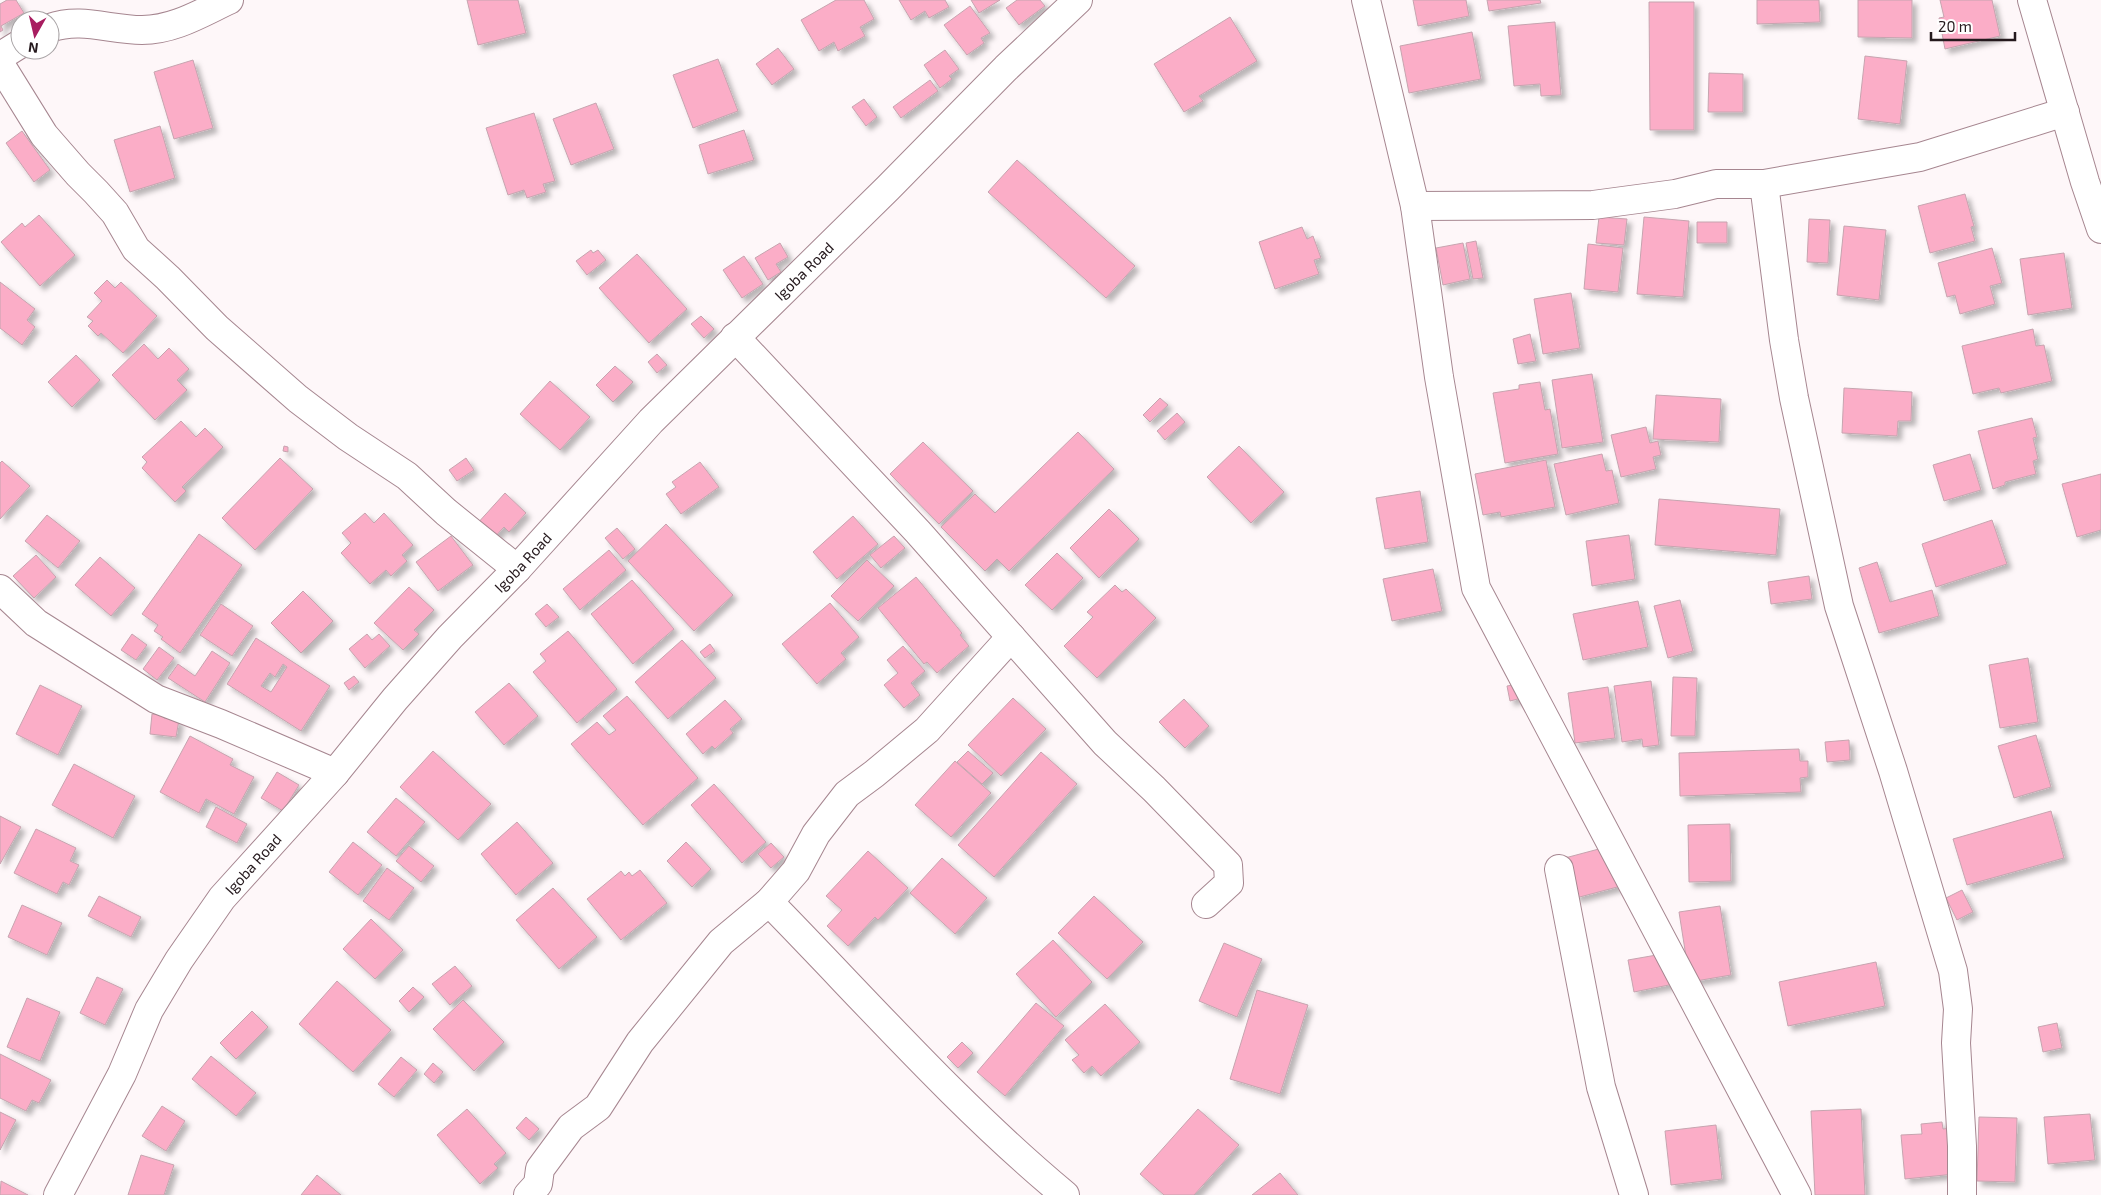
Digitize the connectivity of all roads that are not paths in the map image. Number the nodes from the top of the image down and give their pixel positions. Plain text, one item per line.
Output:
1 (229, 0) edge
2 (1078, 0) edge
3 (1366, 0) edge
4 (2032, 0) edge
5 (60, 26) edge
6 (10, 50) edge
7 (0, 65) edge
8 (2064, 112) junction
9 (1764, 184) junction
10 (1415, 206) junction
11 (2101, 229) edge
12 (735, 337) junction
13 (517, 569) junction
14 (2, 594) edge
15 (1011, 637) junction
16 (335, 773) junction
17 (1559, 869) dead end
18 (769, 902) junction
19 (1206, 904) dead end
20 (536, 1191) edge
21 (58, 1195) edge
22 (1065, 1195) edge
23 (1634, 1195) edge
24 (1797, 1195) edge
25 (1962, 1195) edge

1 - 5 street
2 - 12 street, Igoba Road
3 - 10 street
4 - 8 street
6 - 7 street
7 - 13 street
8 - 9 street
8 - 11 street
9 - 10 street
9 - 25 street
10 - 24 street
12 - 13 street, Igoba Road
12 - 15 street
13 - 16 street, Igoba Road
14 - 16 street
15 - 18 street
15 - 19 street
16 - 21 street, Igoba Road
17 - 23 street
18 - 20 street
18 - 22 street

